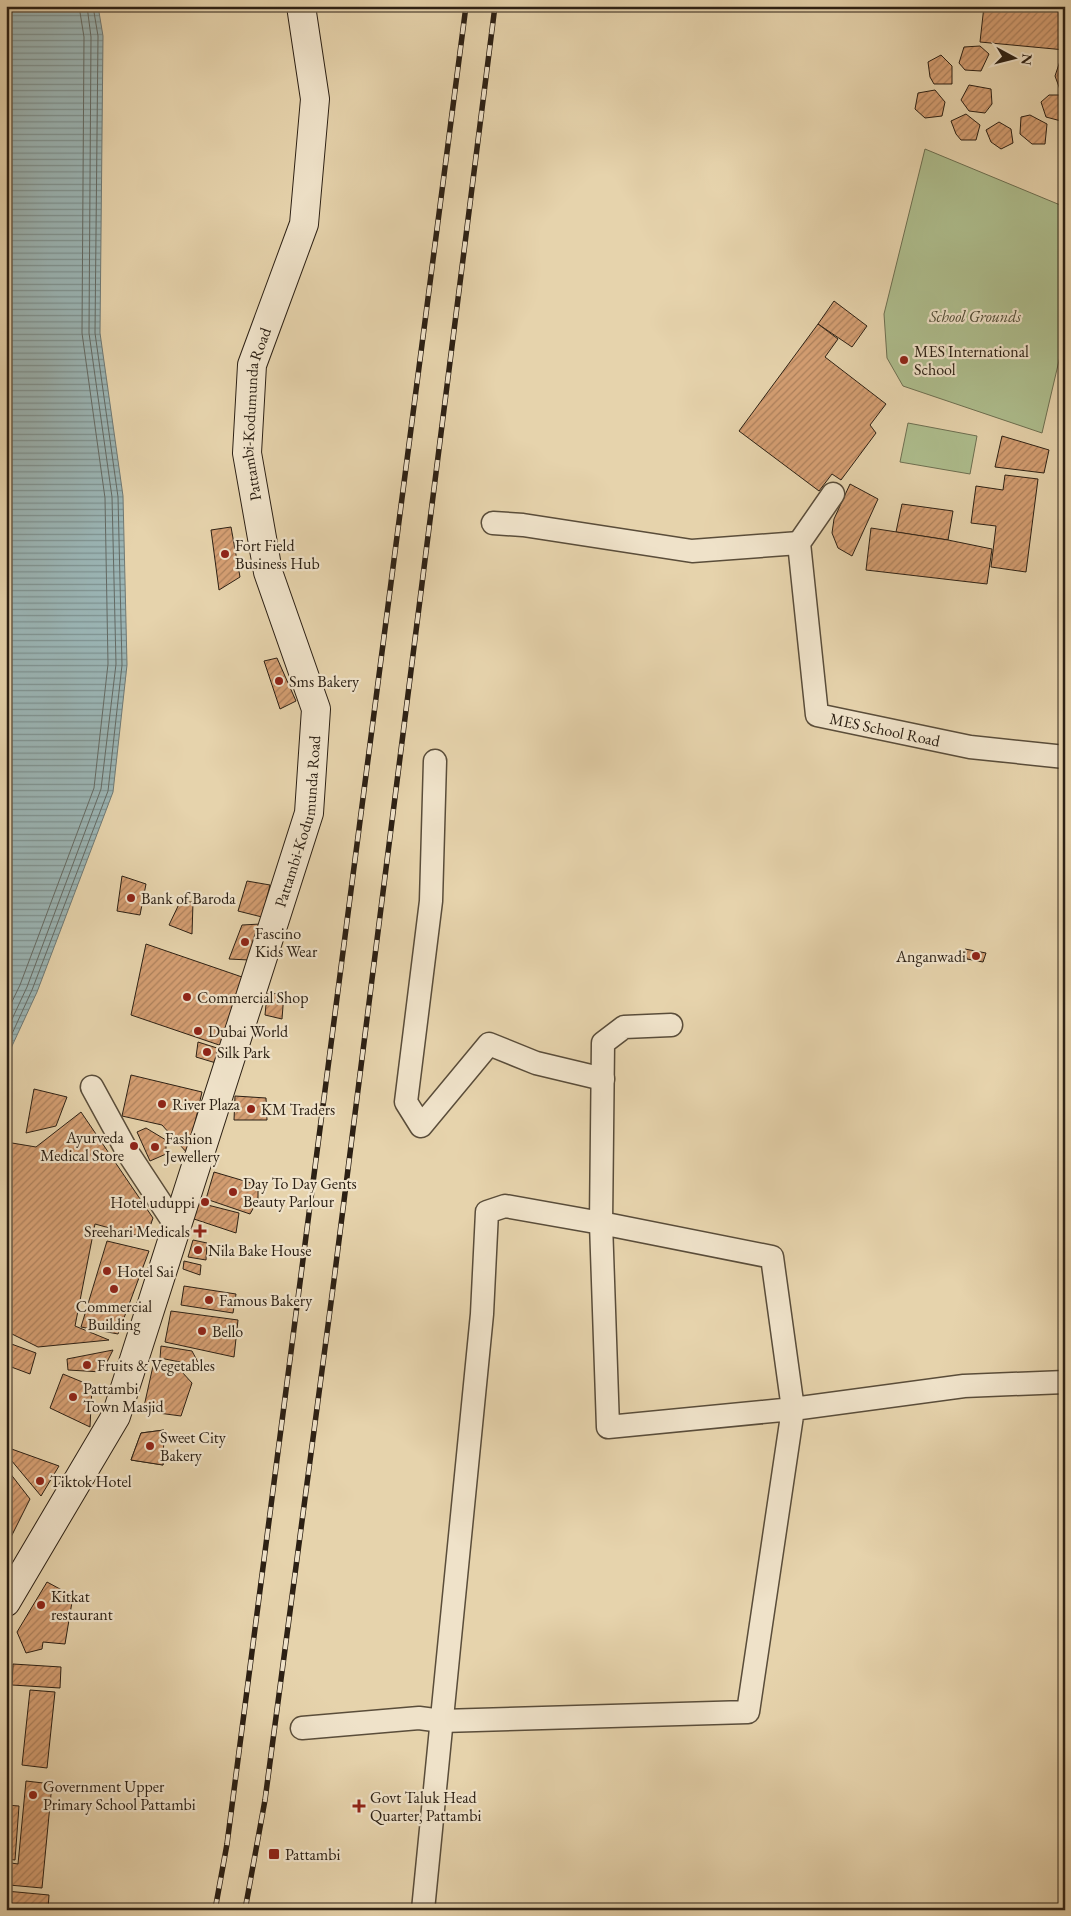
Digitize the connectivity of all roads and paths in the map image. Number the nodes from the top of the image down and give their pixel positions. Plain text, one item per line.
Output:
1 (301, 6) edge
2 (832, 494) dead end
3 (493, 523) dead end
4 (799, 544) junction
5 (1065, 757) edge
6 (435, 761) dead end
7 (671, 1024) dead end
8 (603, 1079) junction
9 (92, 1086) dead end
10 (601, 1223) junction
11 (176, 1226) junction
12 (1065, 1382) edge
13 (793, 1409) junction
14 (6, 1602) edge
15 (442, 1721) junction
16 (302, 1728) dead end
17 (423, 1910) edge

1 - 11 main road, Pattambi-Kodumunda Road
2 - 4 street
3 - 4 street
4 - 5 street, MES School Road
6 - 8 street
7 - 8 street
8 - 10 street
9 - 11 street
10 - 13 street
10 - 13 street
10 - 15 street
11 - 14 main road, Pattambi-Kodumunda Road
12 - 13 street
13 - 15 street
15 - 16 street
15 - 17 street

